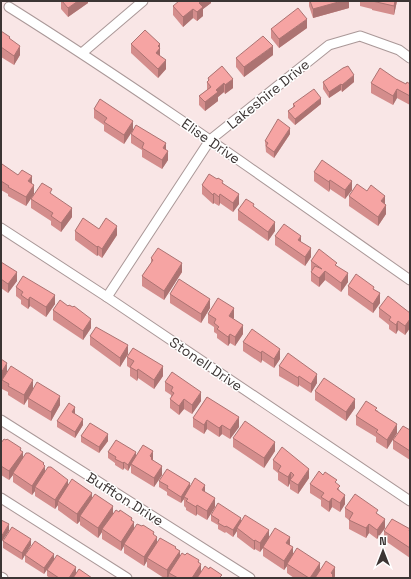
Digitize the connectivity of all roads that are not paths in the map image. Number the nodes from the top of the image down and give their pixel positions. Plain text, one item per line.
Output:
1 (143, 1) edge
2 (9, 7) dead end
3 (82, 53) junction
4 (410, 58) edge
5 (210, 140) junction
6 (1, 228) edge
7 (410, 280) edge
8 (107, 297) junction
9 (1, 420) edge
10 (1, 498) edge
11 (410, 501) edge
12 (127, 578) edge
13 (250, 578) edge

1 - 3 street
2 - 3 street, Elise Drive
3 - 5 street, Elise Drive
4 - 5 street, Lakeshire Drive
5 - 7 street, Elise Drive
5 - 8 street, Lakeshire Drive
6 - 8 street, Stonell Drive
8 - 11 street, Stonell Drive
9 - 13 street, Buffton Drive
10 - 12 street

